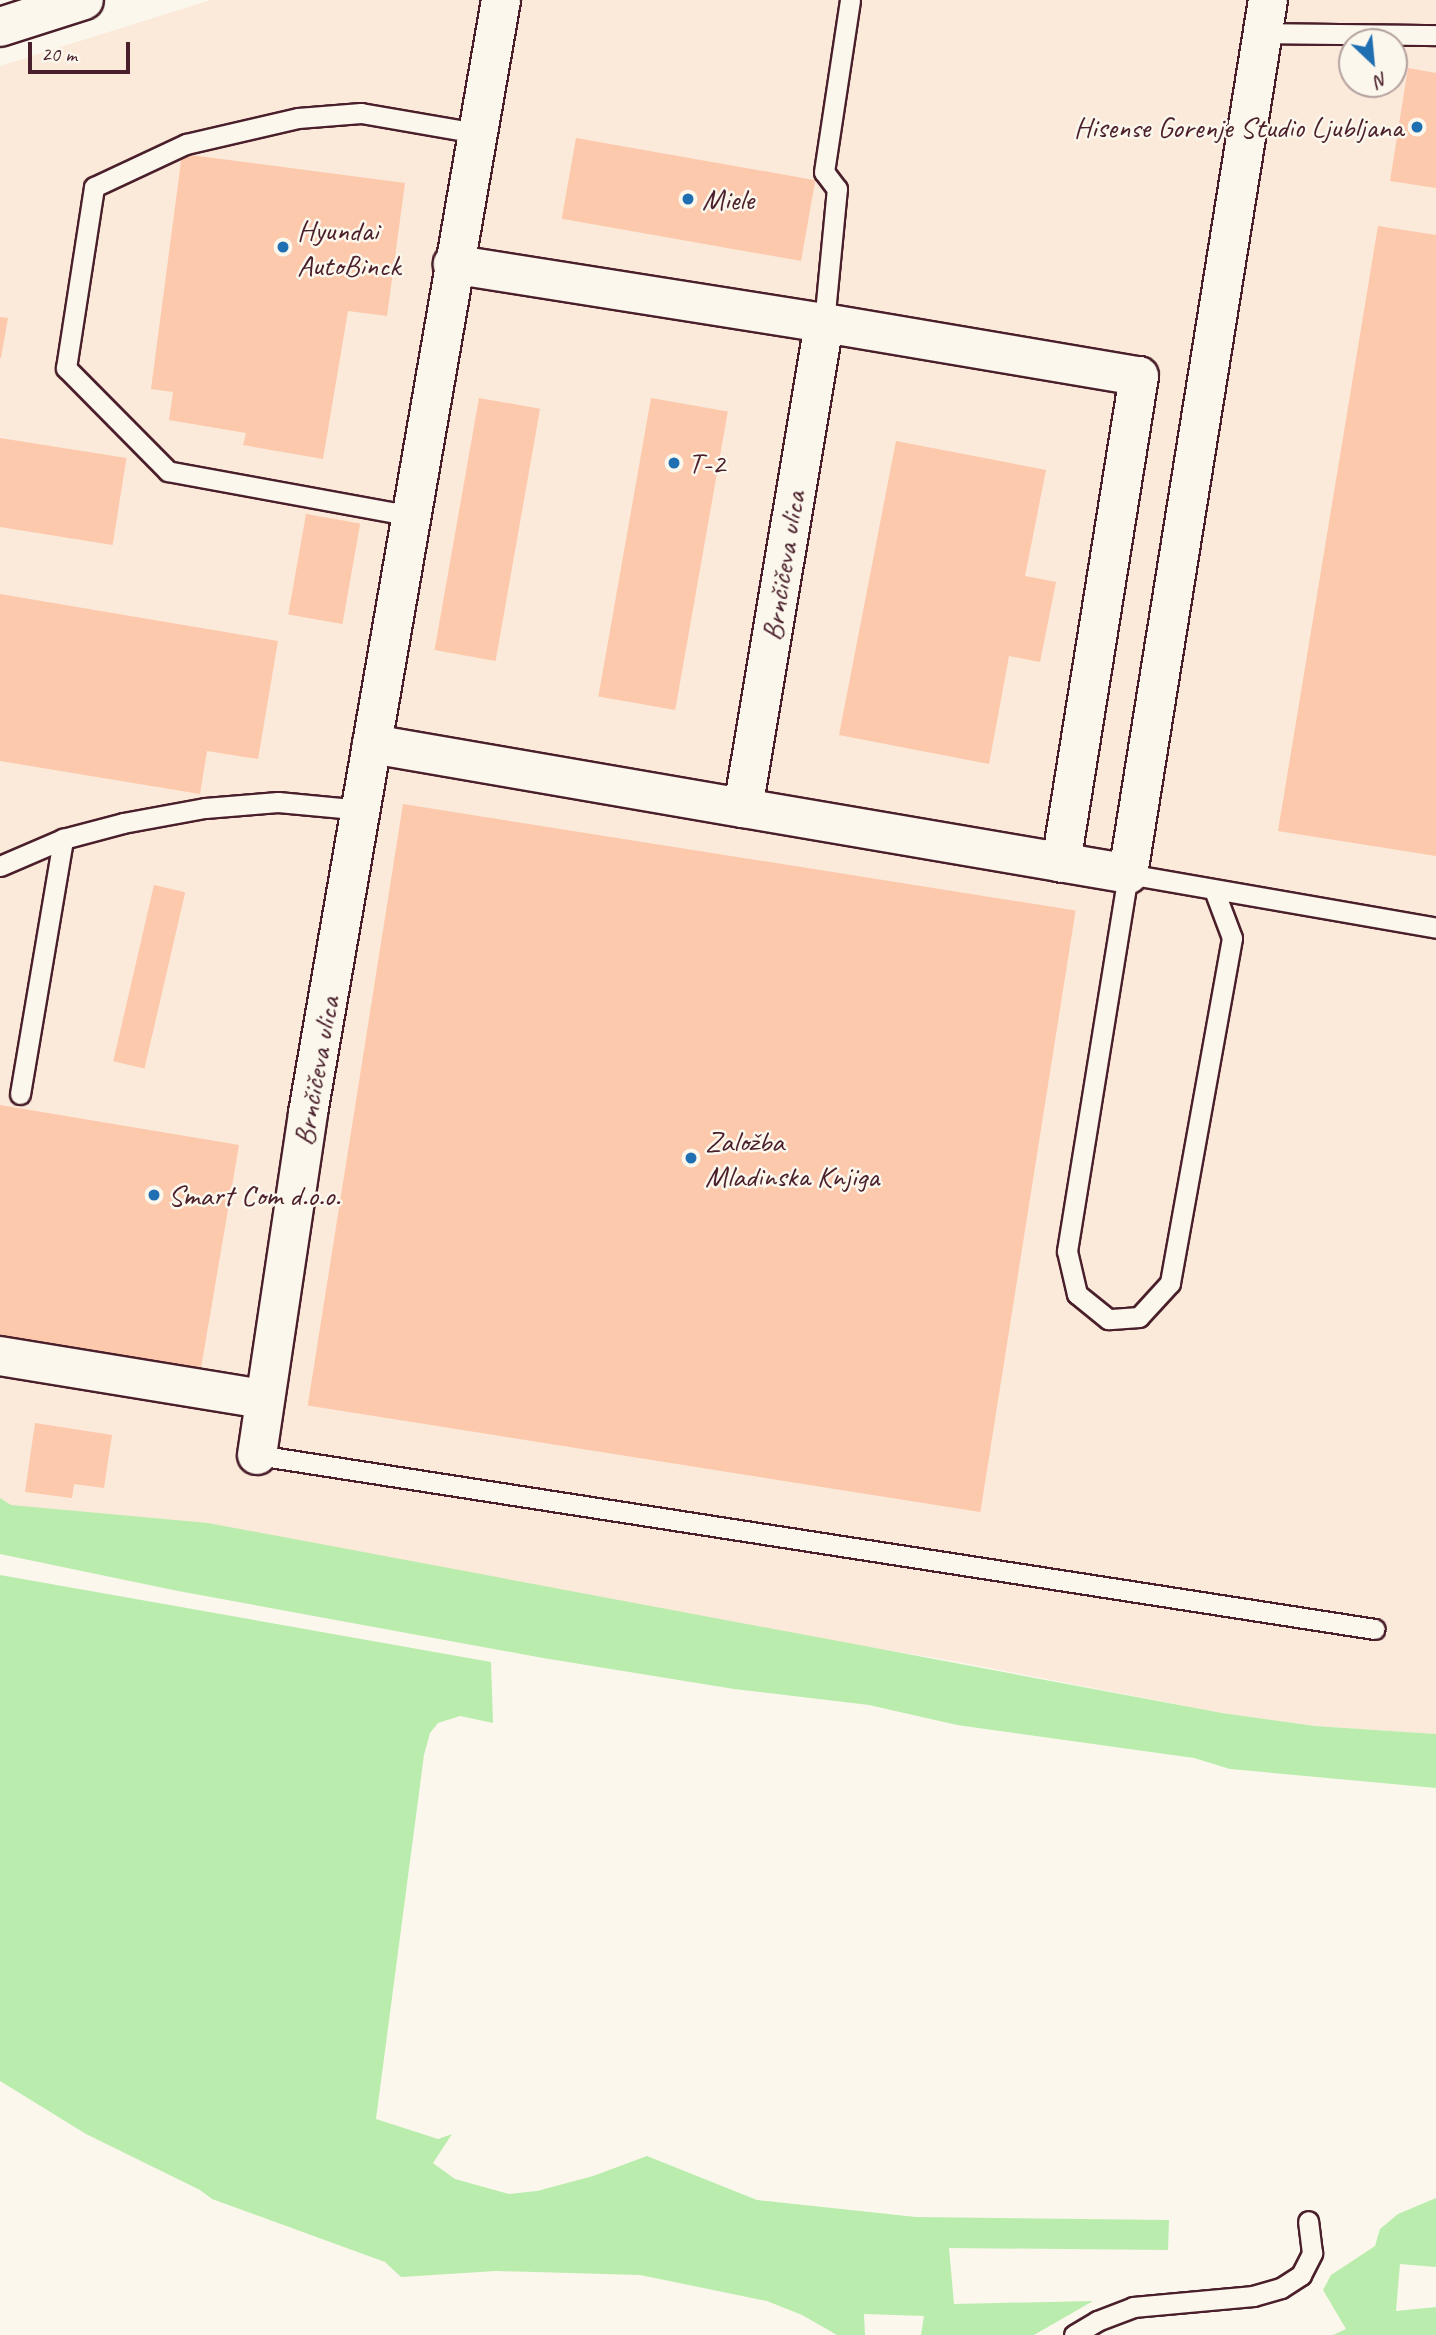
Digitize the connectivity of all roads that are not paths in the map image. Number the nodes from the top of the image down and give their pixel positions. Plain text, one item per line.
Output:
1 (84, 0) edge
2 (501, 0) edge
3 (850, 0) edge
4 (1266, 17) edge
5 (0, 27) edge
6 (1436, 35) edge
7 (477, 132) junction
8 (453, 264) junction
9 (824, 323) junction
10 (412, 516) junction
11 (372, 744) junction
12 (743, 808) junction
13 (362, 810) junction
14 (63, 839) junction
15 (1061, 863) junction
16 (0, 866) edge
17 (1128, 874) junction
18 (1214, 890) junction
19 (1436, 928) edge
20 (20, 1094) dead end
21 (0, 1356) edge
22 (264, 1399) junction
23 (257, 1455) joint
24 (1375, 1629) dead end
25 (1308, 2221) dead end
26 (1074, 2335) edge

1 - 5 street
2 - 7 street, Brnčičeva ulica
3 - 9 lane
4 - 6 lane
4 - 17 street
7 - 8 street, Brnčičeva ulica
7 - 10 lane
8 - 9 street
8 - 10 street, Brnčičeva ulica
9 - 12 street, Brnčičeva ulica
9 - 15 street
10 - 11 street, Brnčičeva ulica
11 - 12 street
11 - 13 street, Brnčičeva ulica
12 - 15 street
13 - 14 lane
13 - 22 street, Brnčičeva ulica
14 - 16 lane
14 - 20 lane
15 - 17 street
17 - 18 lane
17 - 18 lane
18 - 19 lane
21 - 22 street
22 - 23 street, Brnčičeva ulica
23 - 24 lane
25 - 26 lane

